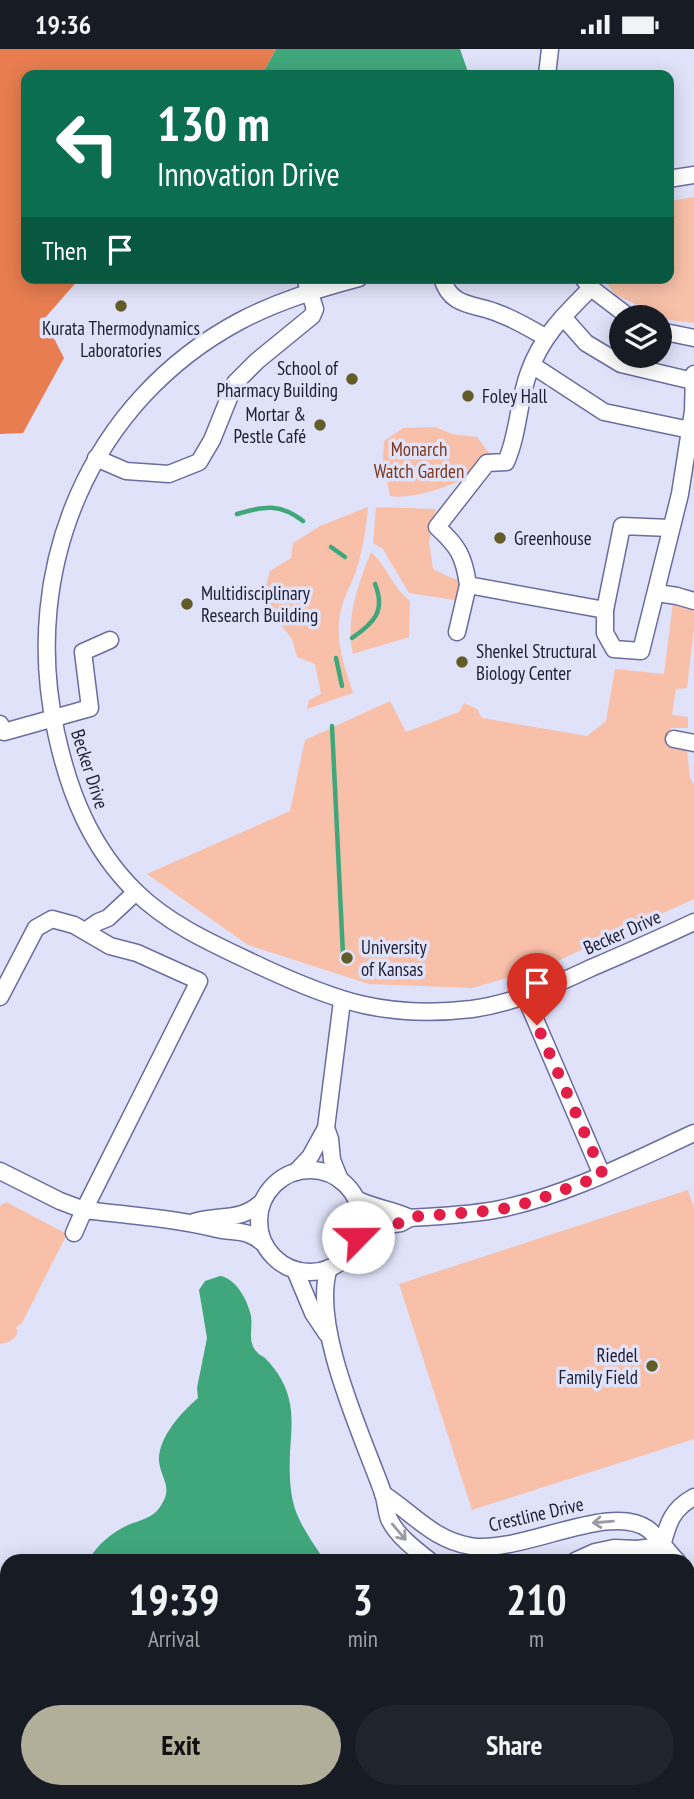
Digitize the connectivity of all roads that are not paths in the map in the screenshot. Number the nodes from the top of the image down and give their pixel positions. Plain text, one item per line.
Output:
1 (550, 49) edge
2 (548, 70) edge
3 (694, 175) edge
4 (674, 178) edge
5 (444, 284) edge
6 (586, 284) edge
7 (588, 284) edge
8 (308, 285) edge
9 (614, 305) edge
10 (563, 317) junction
11 (672, 333) edge
12 (545, 337) junction
13 (694, 338) edge
14 (532, 365) junction
15 (693, 378) edge
16 (690, 430) junction
17 (96, 459) junction
18 (690, 459) edge
19 (670, 528) junction
20 (468, 585) junction
21 (657, 593) junction
22 (694, 601) edge
23 (605, 610) junction
24 (457, 632) dead end
25 (110, 640) dead end
26 (53, 719) junction
27 (0, 724) edge
28 (674, 739) dead end
29 (694, 743) edge
30 (132, 888) junction
31 (694, 922) edge
32 (91, 926) junction
33 (525, 996) junction
34 (0, 997) edge
35 (342, 1001) junction
36 (326, 1128) junction
37 (694, 1133) edge
38 (0, 1171) edge
39 (296, 1172) junction
40 (603, 1175) junction
41 (340, 1180) junction
42 (356, 1199) junction
43 (262, 1202) junction
44 (84, 1210) junction
45 (410, 1217) junction
46 (194, 1222) junction
47 (74, 1233) dead end
48 (358, 1237) junction
49 (263, 1243) junction
50 (329, 1268) junction
51 (295, 1270) junction
52 (329, 1336) junction
53 (383, 1494) junction
54 (694, 1497) edge
55 (662, 1546) junction
56 (422, 1554) edge
57 (591, 1554) edge
58 (670, 1554) edge

1 - 2 street
3 - 4 street
5 - 12 street
6 - 10 street
7 - 9 street
8 - 17 street, Becker Drive
8 - 17 street
10 - 12 street
10 - 15 street
11 - 13 street
12 - 14 street
14 - 16 street
14 - 20 street
15 - 16 street
16 - 18 street
17 - 26 street, Becker Drive
18 - 19 street
19 - 21 street
19 - 23 street
20 - 23 street
20 - 24 street
21 - 22 street
21 - 23 street
25 - 26 street
26 - 27 street
26 - 30 street, Becker Drive
28 - 29 street
30 - 32 street
30 - 35 street, Becker Drive
31 - 33 street, Becker Drive
32 - 34 street
32 - 44 street
33 - 35 street, Becker Drive
33 - 40 street
35 - 36 street
36 - 39 street
36 - 41 street
37 - 40 street
38 - 44 street
39 - 41 street
39 - 43 street
40 - 45 street
41 - 42 street
42 - 45 street
42 - 48 street
43 - 46 street
43 - 49 street
44 - 46 street
44 - 47 street
45 - 48 street
46 - 49 street
48 - 50 street
49 - 51 street
50 - 51 street
50 - 52 street
51 - 52 street
52 - 53 street
55 -> 53 street, Crestline Drive
53 -> 56 street
54 - 55 street
55 - 57 street
55 - 58 street, Crestline Drive

